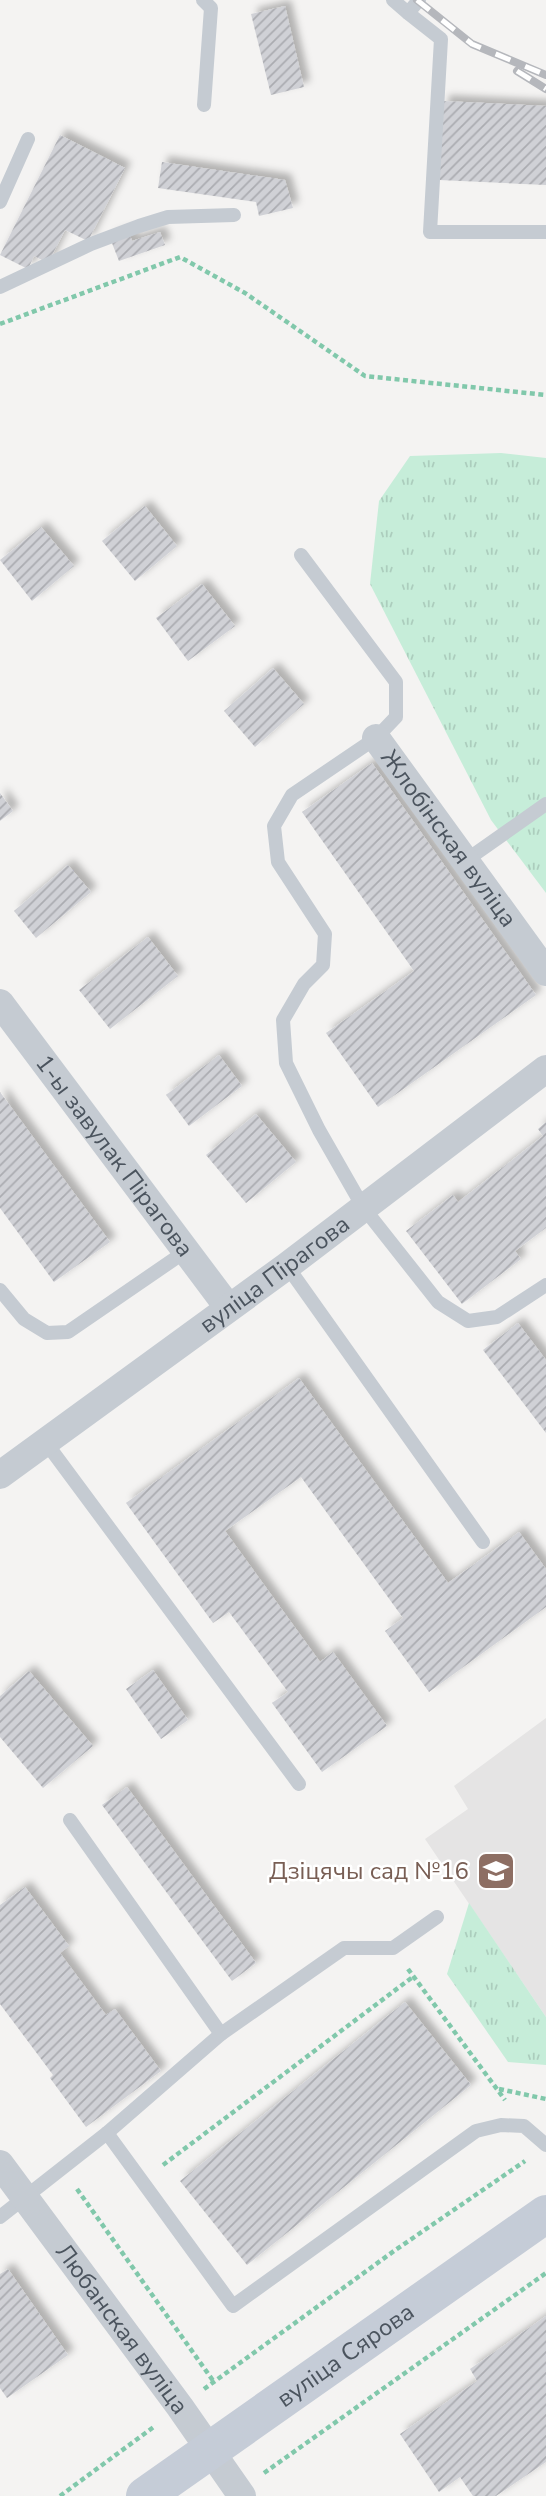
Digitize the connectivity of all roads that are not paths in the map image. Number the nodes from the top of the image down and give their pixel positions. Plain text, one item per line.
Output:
1 (203, 0) edge
2 (393, 0) edge
3 (419, 0) edge
4 (408, 13) junction
5 (204, 105) dead end
6 (28, 139) dead end
7 (0, 202) edge
8 (234, 215) dead end
9 (546, 232) edge
10 (0, 287) edge
11 (301, 555) dead end
12 (376, 738) junction
13 (546, 804) edge
14 (465, 861) junction
15 (546, 972) edge
16 (0, 1003) edge
17 (546, 1069) edge
18 (363, 1208) junction
19 (186, 1251) junction
20 (287, 1266) junction
21 (546, 1285) edge
22 (0, 1290) edge
23 (228, 1307) junction
24 (44, 1440) junction
25 (0, 1475) edge
26 (484, 1542) dead end
27 (299, 1784) dead end
28 (70, 1820) dead end
29 (437, 1917) dead end
30 (221, 2034) junction
31 (107, 2133) junction
32 (541, 2150) edge
33 (0, 2164) edge
34 (26, 2198) junction
35 (546, 2214) edge
36 (0, 2217) edge
37 (209, 2449) junction
38 (240, 2493) edge
39 (145, 2496) edge

1 - 5 lane
2 - 4 lane
3 - 4 lane
4 - 9 lane
6 - 7 lane
8 - 10 lane
11 - 12 lane
12 - 14 street, Жлобінская вуліца
12 - 18 lane
13 - 14 lane
14 - 15 street, Жлобінская вуліца
16 - 19 street, 1-ы завулак Пірагова
17 - 18 street, вуліца Пірагова
18 - 20 street, вуліца Пірагова
18 - 21 lane
19 - 22 lane
19 - 23 street, 1-ы завулак Пірагова
20 - 23 street, вуліца Пірагова
20 - 26 lane
23 - 24 street, вуліца Пірагова
24 - 25 street, вуліца Пірагова
24 - 27 lane
28 - 30 lane
29 - 30 lane
30 - 31 lane
31 - 32 lane
31 - 34 lane
33 - 34 street, Любанская вуліца
34 - 36 lane
34 - 37 street, Любанская вуліца
35 - 37 street, вуліца Сярова
37 - 38 street, Любанская вуліца
37 - 39 street, вуліца Сярова

